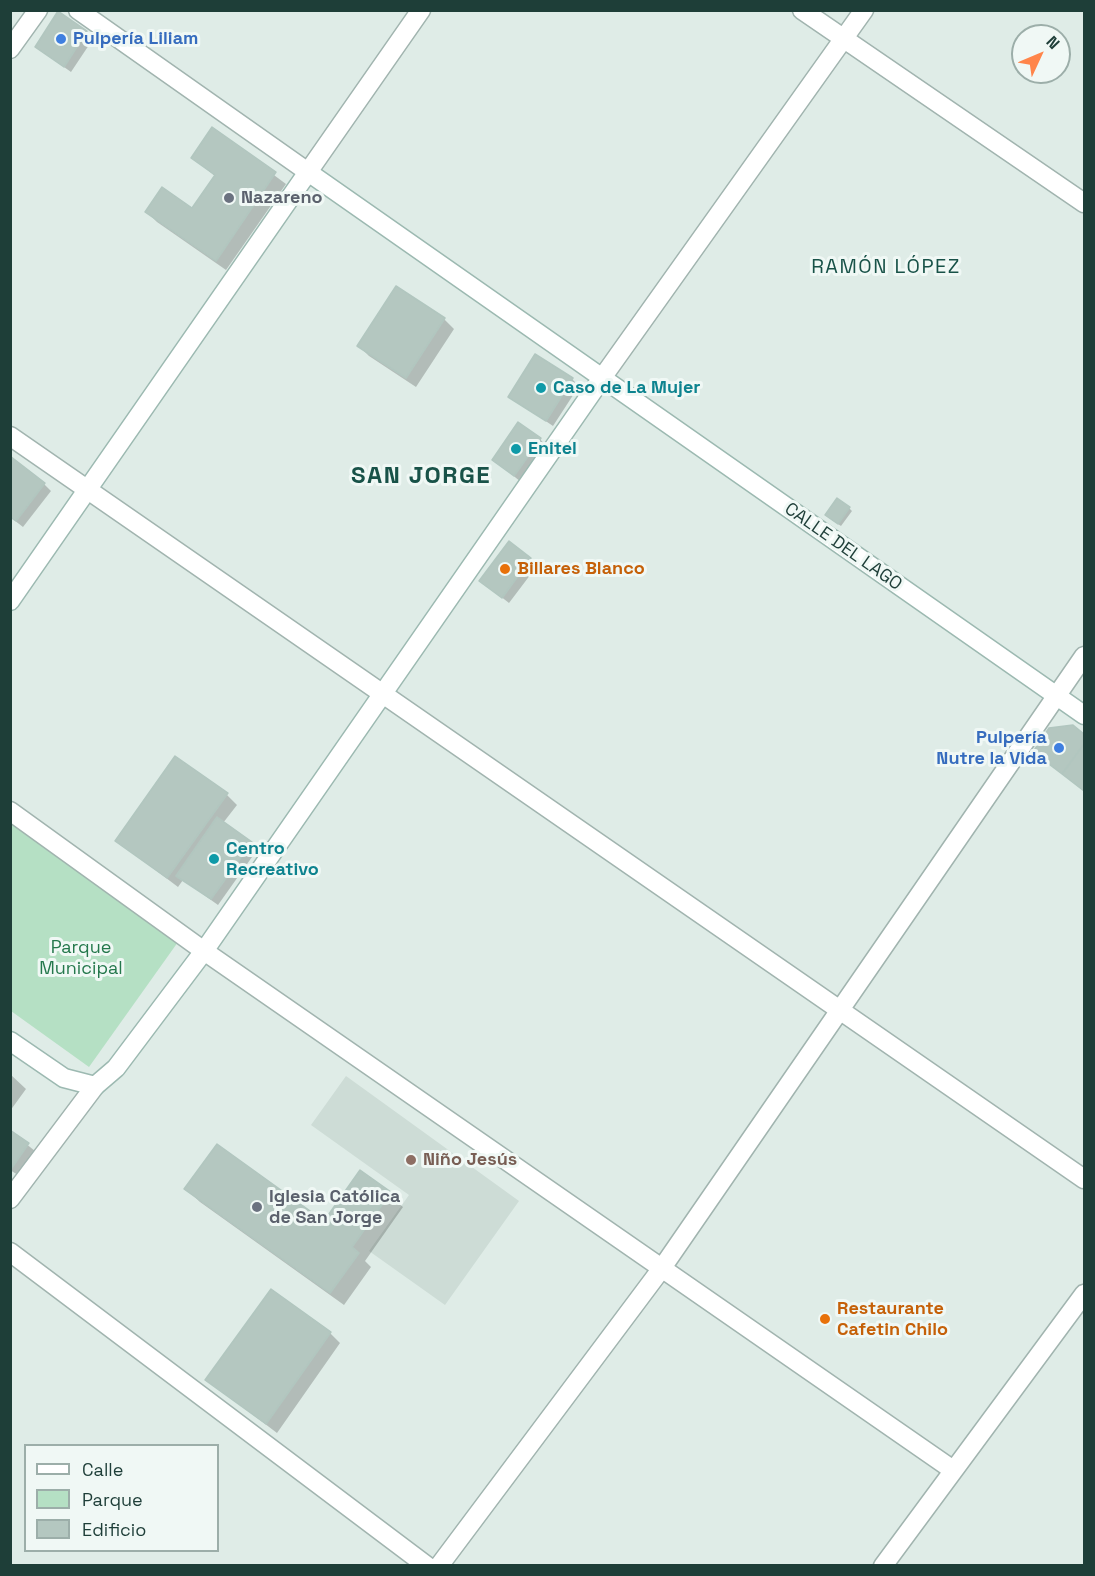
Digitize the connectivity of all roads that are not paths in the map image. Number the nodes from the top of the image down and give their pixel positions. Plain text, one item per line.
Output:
1 (38, 10) edge
2 (78, 10) edge
3 (422, 10) edge
4 (802, 10) edge
5 (864, 10) edge
6 (844, 39) junction
7 (10, 49) edge
8 (308, 172) junction
9 (1084, 203) edge
10 (602, 378) junction
11 (10, 436) edge
12 (87, 491) junction
13 (10, 601) edge
14 (1084, 656) edge
15 (385, 693) junction
16 (1057, 695) junction
17 (1084, 715) edge
18 (10, 811) edge
19 (204, 951) junction
20 (839, 1008) junction
21 (10, 1041) edge
22 (94, 1086) junction
23 (1084, 1179) edge
24 (10, 1199) edge
25 (10, 1251) edge
26 (662, 1268) junction
27 (1084, 1294) edge
28 (954, 1470) junction
29 (428, 1566) edge
30 (439, 1566) edge
31 (883, 1566) edge

1 - 7 street
2 - 8 street, CALLE DEL LAGO
3 - 8 street
4 - 6 street
5 - 6 street
6 - 9 street
6 - 10 street
8 - 10 street, CALLE DEL LAGO
8 - 12 street
10 - 15 street
10 - 16 street, CALLE DEL LAGO
11 - 12 street
12 - 13 street
12 - 15 street
14 - 16 street
15 - 19 street
15 - 20 street
16 - 17 street, CALLE DEL LAGO
16 - 20 street
18 - 19 street
19 - 22 street
19 - 26 street
20 - 23 street
20 - 26 street
21 - 22 street
22 - 24 street
25 - 29 street
26 - 28 street
26 - 30 street
27 - 28 street
28 - 31 street

